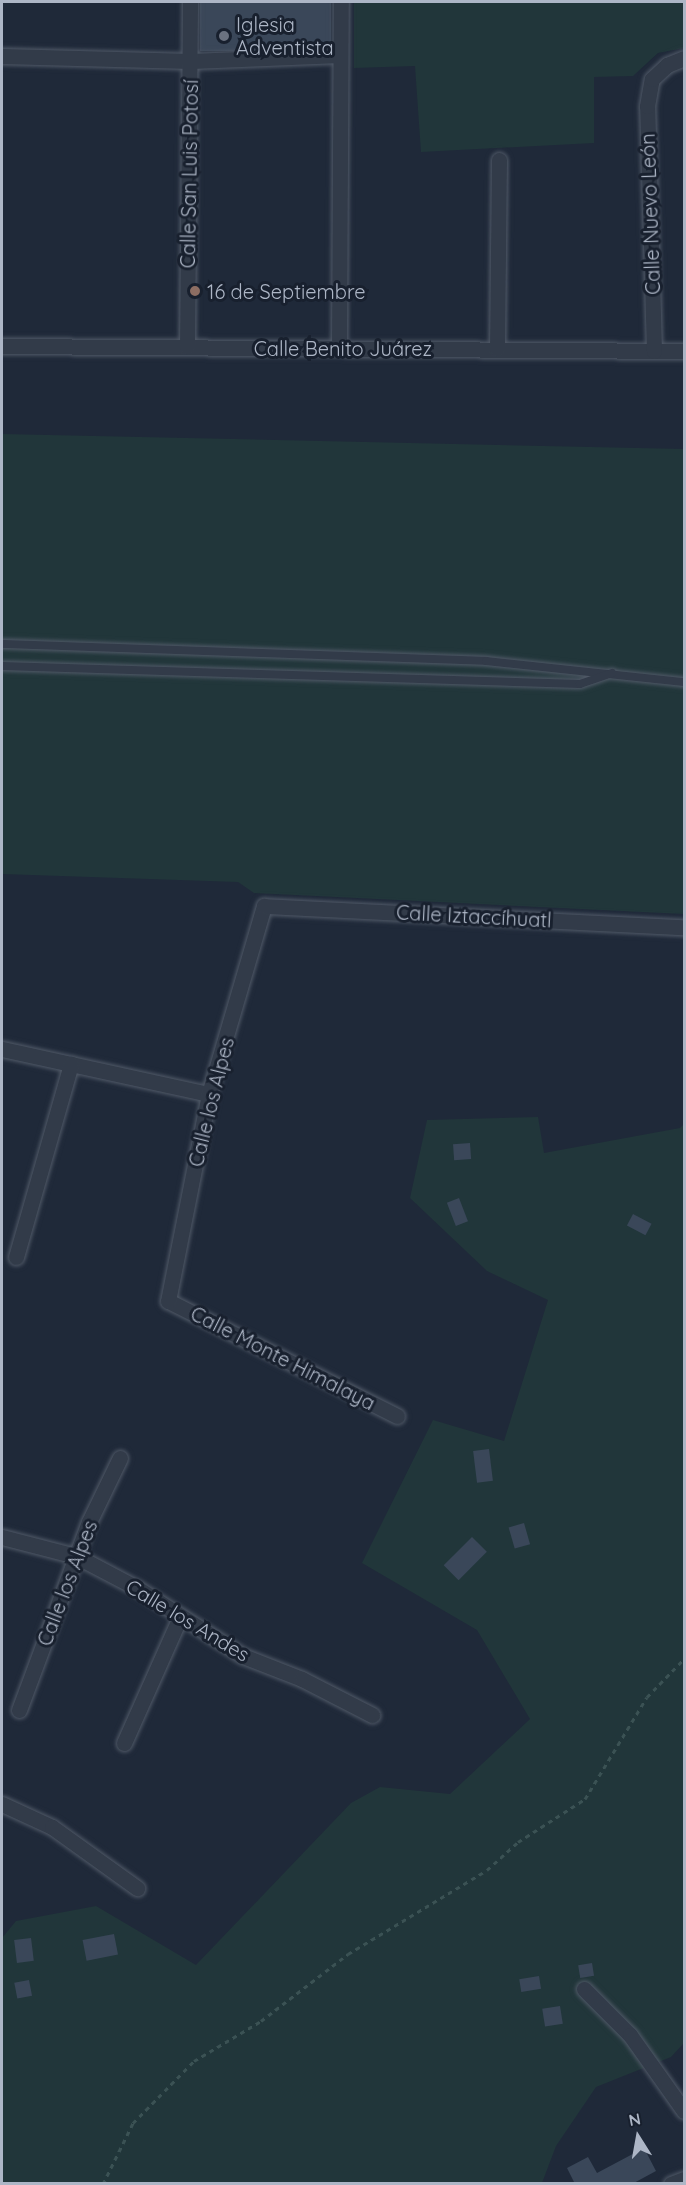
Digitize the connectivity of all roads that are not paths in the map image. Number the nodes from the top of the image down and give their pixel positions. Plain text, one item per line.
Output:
1 (190, 2) edge
2 (341, 2) edge
3 (340, 55) junction
4 (2, 56) edge
5 (684, 58) edge
6 (191, 61) junction
7 (499, 160) dead end
8 (2, 346) edge
9 (187, 347) junction
10 (339, 348) junction
11 (496, 349) junction
12 (654, 351) junction
13 (684, 351) edge
14 (2, 644) edge
15 (2, 666) edge
16 (612, 673) junction
17 (684, 682) edge
18 (264, 906) joint
19 (684, 927) edge
20 (2, 1049) edge
21 (71, 1064) junction
22 (209, 1094) junction
23 (16, 1257) dead end
24 (168, 1301) joint
25 (397, 1416) dead end
26 (120, 1458) dead end
27 (2, 1536) edge
28 (76, 1556) junction
29 (180, 1617) junction
30 (19, 1710) dead end
31 (372, 1714) dead end
32 (124, 1743) dead end
33 (2, 1804) edge
34 (137, 1888) dead end
35 (584, 1989) dead end
36 (684, 2111) edge
37 (684, 2180) edge
38 (671, 2184) edge

1 - 6 street, Calle San Luis Potosí
2 - 3 street
3 - 6 street
3 - 10 street
4 - 6 street
5 - 12 street, Calle Nuevo León
6 - 9 street, Calle San Luis Potosí
7 - 11 street
8 - 9 street, Calle Benito Juárez
9 - 10 street, Calle Benito Juárez
10 - 11 street, Calle Benito Juárez
11 - 12 street, Calle Benito Juárez
12 - 13 street, Calle Benito Juárez
14 - 16 lane
15 - 16 lane
16 - 17 lane
18 - 19 street, Calle Iztaccíhuatl
18 - 22 street, Calle los Alpes
20 - 21 street
21 - 22 street
21 - 23 street
22 - 24 street, Calle los Alpes
24 - 25 street, Calle Monte Himalaya
26 - 28 street, Calle los Alpes
27 - 28 street, Calle los Andes
28 - 29 street, Calle los Andes
28 - 30 street, Calle los Alpes
29 - 31 street, Calle los Andes
29 - 32 street
33 - 34 street
35 - 36 street
37 - 38 street

